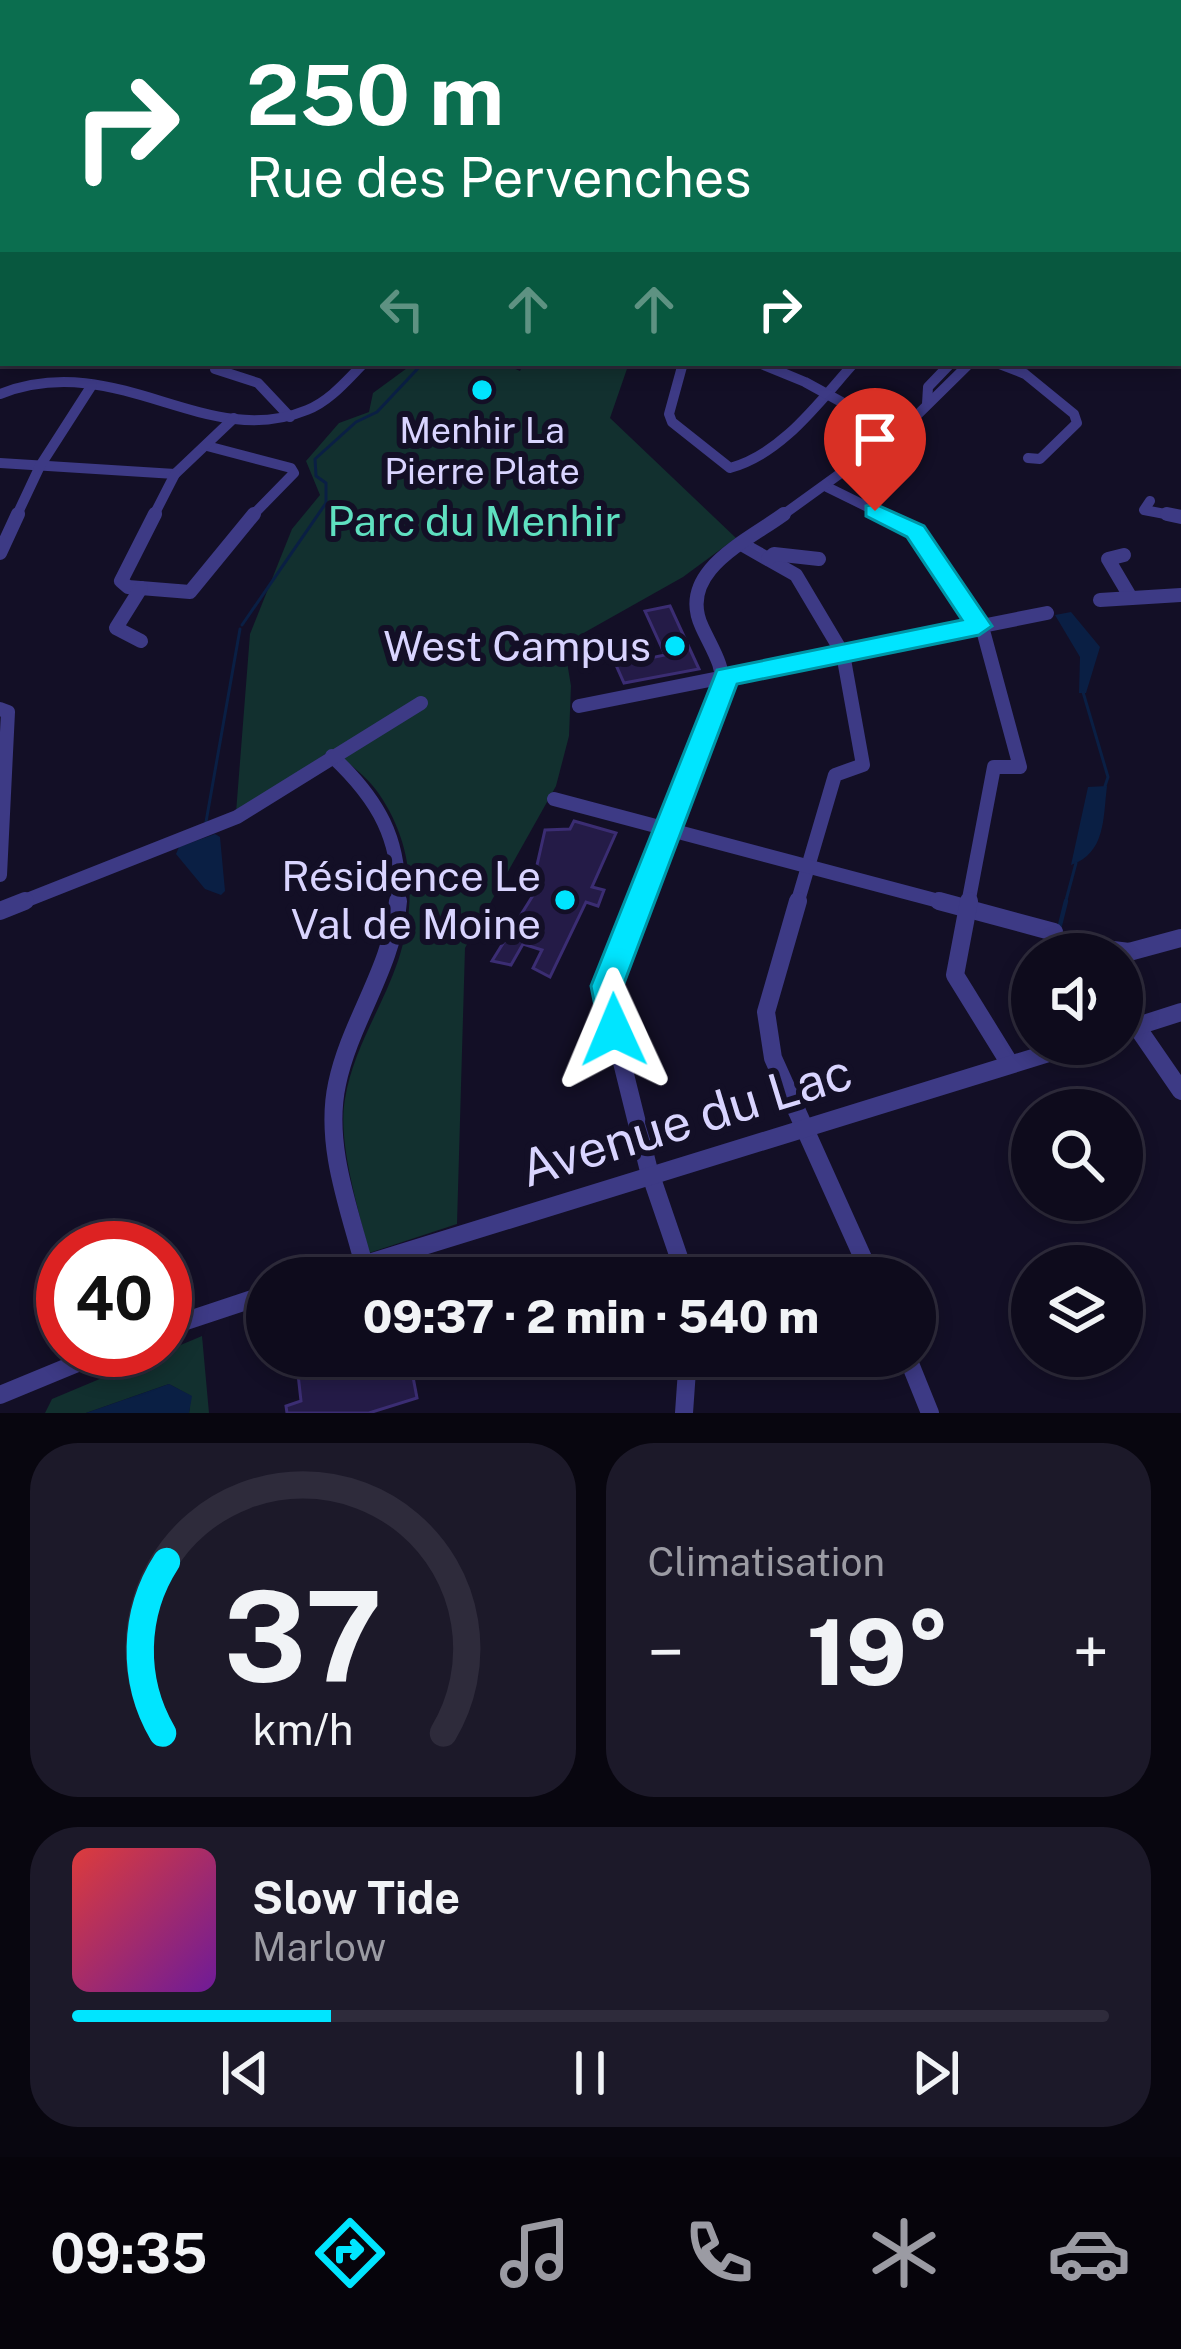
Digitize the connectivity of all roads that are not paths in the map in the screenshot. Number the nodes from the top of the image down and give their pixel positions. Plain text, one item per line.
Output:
1 (216, 366) edge
2 (361, 366) edge
3 (682, 366) edge
4 (766, 366) edge
5 (851, 366) edge
6 (948, 366) edge
7 (970, 366) edge
8 (981, 366) edge
9 (1005, 366) edge
10 (92, 385) junction
11 (1044, 389) junction
12 (826, 393) junction
13 (0, 394) edge
14 (927, 404) junction
15 (290, 417) junction
16 (234, 418) junction
17 (898, 433) junction
18 (207, 446) junction
19 (1028, 458) dead end
20 (0, 464) edge
21 (40, 466) junction
22 (175, 474) junction
23 (827, 488) junction
24 (1150, 501) dead end
25 (1181, 517) edge
26 (743, 545) junction
27 (0, 554) edge
28 (1124, 555) dead end
29 (768, 559) junction
30 (819, 559) dead end
31 (141, 588) junction
32 (1181, 596) edge
33 (1131, 598) junction
34 (1100, 600) dead end
35 (1047, 613) dead end
36 (979, 626) junction
37 (141, 641) dead end
38 (843, 654) junction
39 (726, 677) junction
40 (421, 703) dead end
41 (579, 706) dead end
42 (0, 710) edge
43 (332, 756) junction
44 (554, 799) dead end
45 (668, 829) junction
46 (809, 866) junction
47 (0, 875) edge
48 (968, 909) junction
49 (0, 911) edge
50 (1054, 932) dead end
51 (1181, 938) edge
52 (1143, 948) edge
53 (1181, 1012) edge
54 (1143, 1025) edge
55 (1143, 1045) edge
56 (1010, 1064) joint
57 (1181, 1091) edge
58 (803, 1128) junction
59 (651, 1175) junction
60 (362, 1257) edge
61 (390, 1257) edge
62 (679, 1257) edge
63 (863, 1257) edge
64 (246, 1301) edge
65 (192, 1319) edge
66 (44, 1377) edge
67 (687, 1377) edge
68 (915, 1377) edge
69 (0, 1395) edge
70 (684, 1413) edge
71 (930, 1413) edge

1 - 15 street
2 - 15 street
3 - 12 street
4 - 12 street
5 - 12 street
6 - 14 street
7 - 14 street
8 - 11 street
9 - 11 street
10 - 13 street
10 - 16 street
10 - 21 street
11 - 19 street
12 - 17 street
14 - 17 street
15 - 16 street
16 - 18 street
17 - 23 street
18 - 22 street
18 - 31 street
20 - 21 street
21 - 22 street
21 - 27 street
22 - 31 street
23 - 26 street
23 - 36 street
24 - 25 street
26 - 29 street
26 - 39 street
28 - 33 street
29 - 30 street
29 - 38 street
31 - 37 street
32 - 33 street
33 - 34 street
35 - 36 street
36 - 38 street
36 - 48 street
38 - 39 street
38 - 46 street
39 - 41 street
39 - 45 street
40 - 43 street
42 - 47 street
43 - 49 street
43 - 60 street
44 - 45 street
45 - 46 street
45 - 59 street
46 - 48 street
46 - 58 street
48 - 50 street
48 - 56 street
51 - 52 street
53 - 54 street
55 - 57 street
56 - 58 street, Avenue du Lac
58 - 59 street, Avenue du Lac
58 - 63 street
59 - 61 street, Avenue du Lac
59 - 62 street
64 - 65 street
66 - 69 street
67 - 70 street
68 - 71 street

